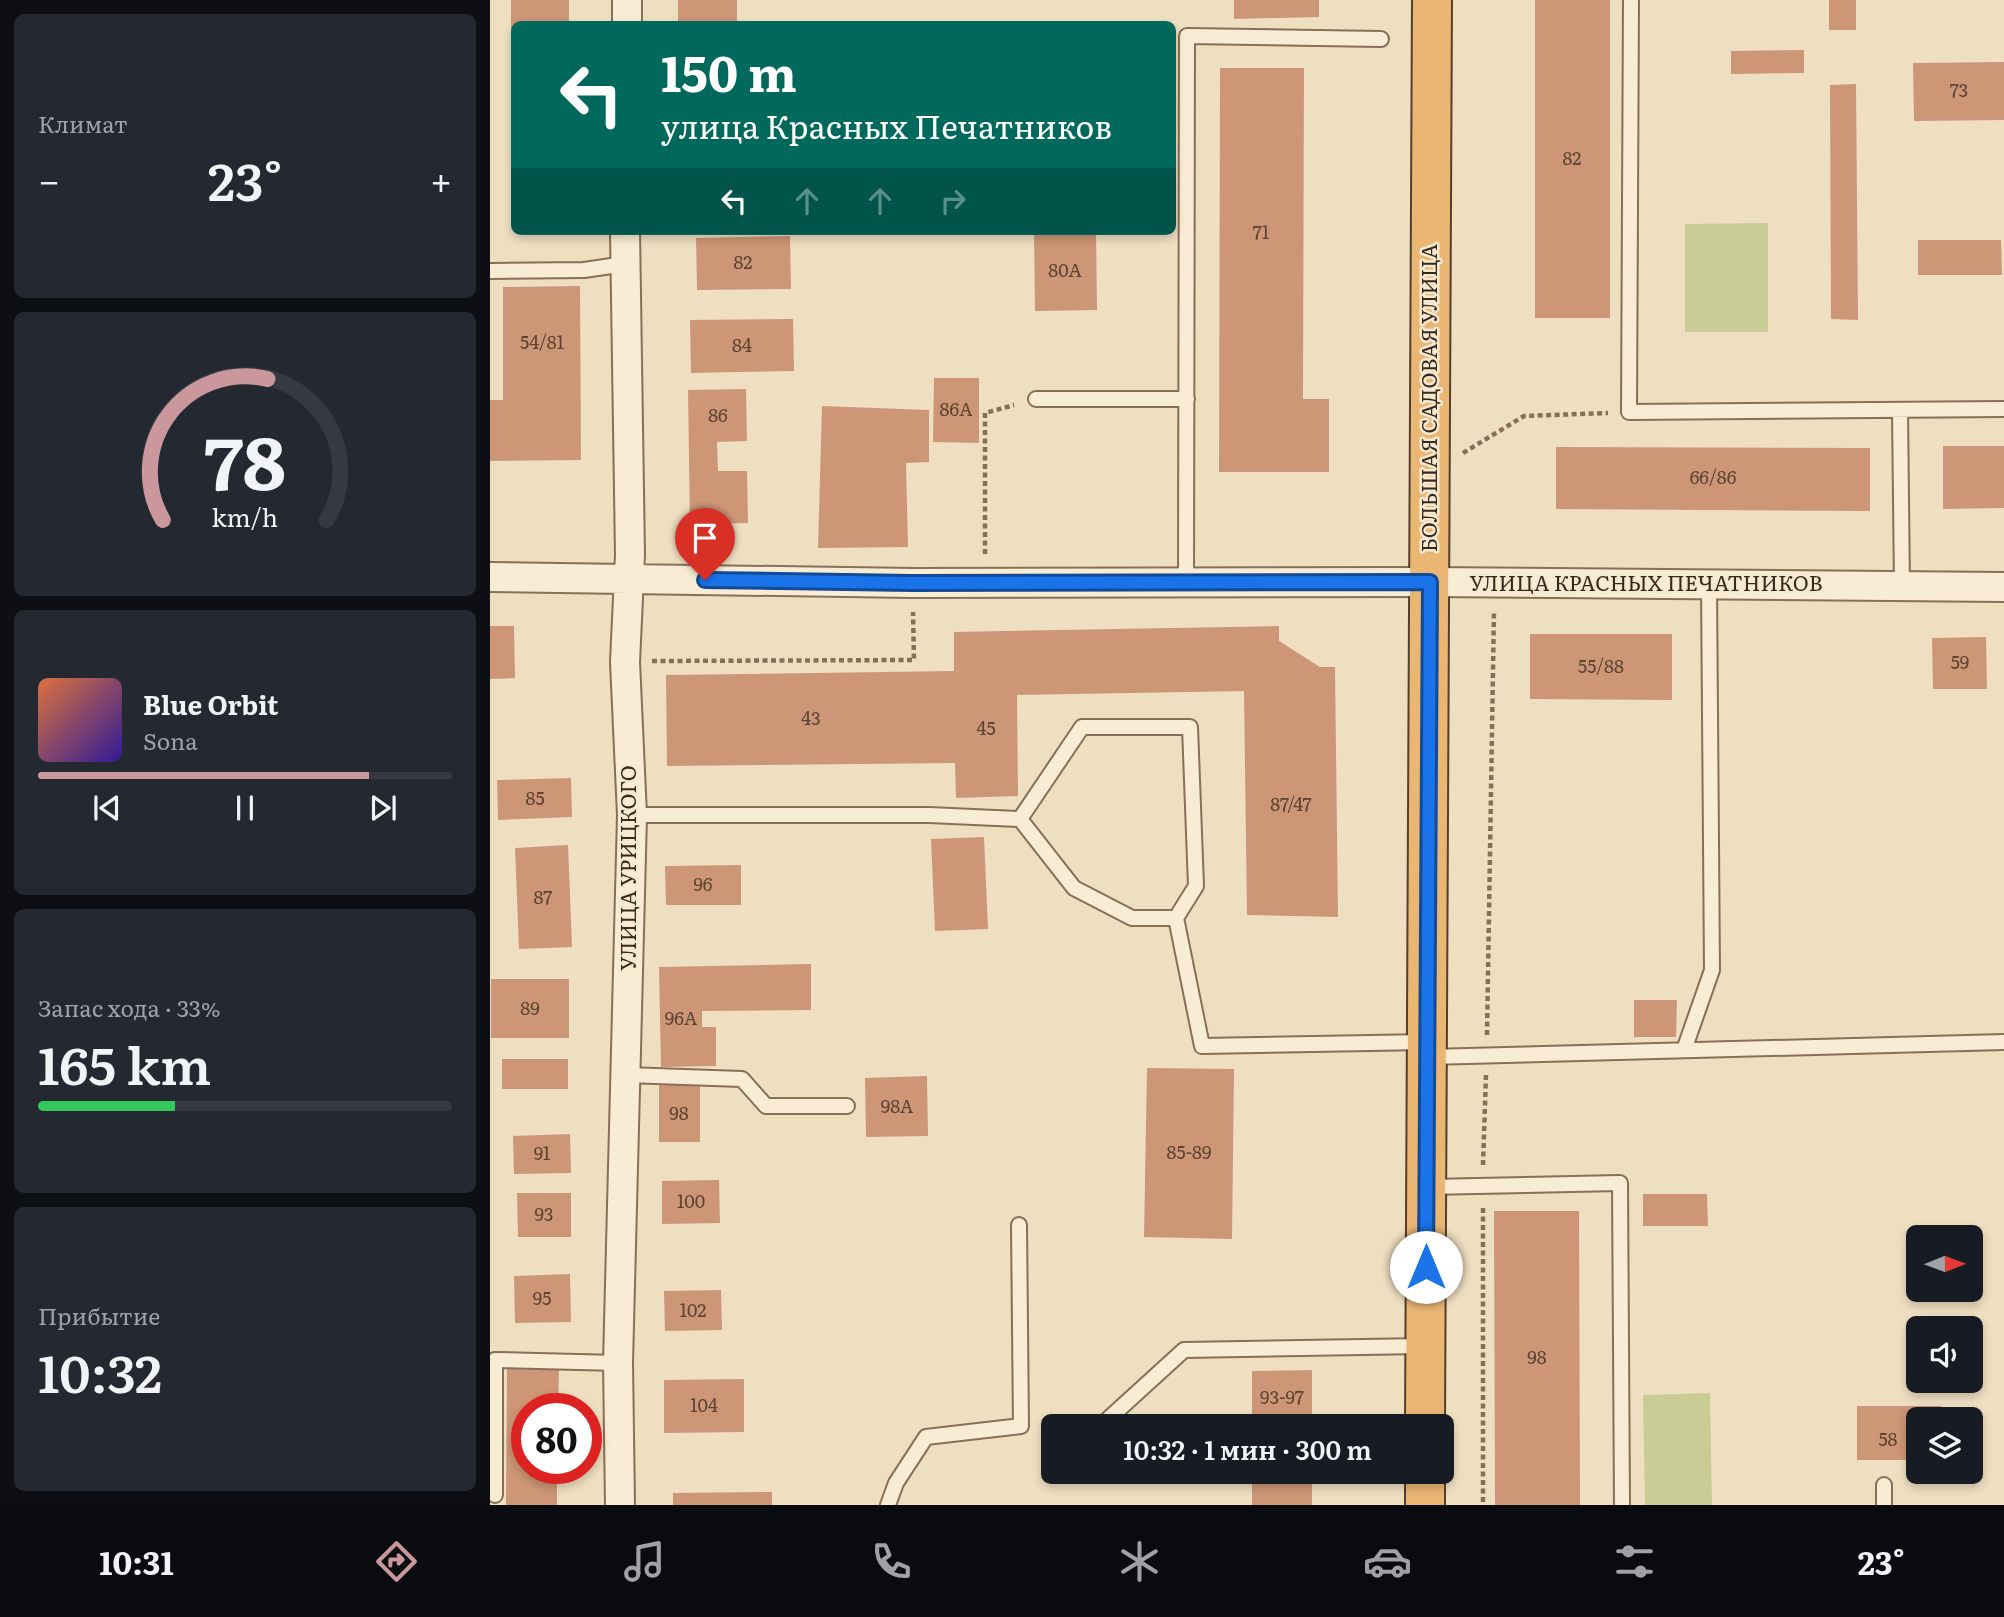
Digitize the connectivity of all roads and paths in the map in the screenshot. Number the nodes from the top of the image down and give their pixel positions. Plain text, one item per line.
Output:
1 (627, 0) edge
2 (1432, 0) edge
3 (1631, 0) edge
4 (627, 21) edge
5 (1381, 39) dead end
6 (625, 235) edge
7 (625, 264) junction
8 (490, 271) edge
9 (1035, 399) joint
10 (1187, 399) junction
11 (1900, 410) junction
12 (2004, 410) edge
13 (1629, 412) junction
14 (1459, 456) dead end
15 (985, 554) dead end
16 (490, 577) edge
17 (626, 578) junction
18 (1430, 582) junction
19 (912, 583) junction
20 (1186, 583) junction
21 (1494, 583) junction
22 (1709, 585) junction
23 (1902, 586) junction
24 (2004, 587) edge
25 (625, 662) junction
26 (632, 816) junction
27 (1020, 819) junction
28 (1175, 918) junction
29 (2004, 1042) edge
30 (1427, 1050) junction
31 (1684, 1050) junction
32 (1487, 1055) junction
33 (626, 1075) junction
34 (846, 1106) dead end
35 (1483, 1186) junction
36 (1426, 1187) junction
37 (1019, 1225) dead end
38 (1426, 1346) junction
39 (618, 1363) junction
40 (492, 1406) edge
41 (1114, 1414) edge
42 (1425, 1414) edge
43 (1425, 1484) edge
44 (1884, 1485) dead end
45 (495, 1495) dead end
46 (620, 1505) edge
47 (888, 1505) edge
48 (1424, 1505) edge
49 (1483, 1505) edge
50 (1622, 1505) edge
51 (1884, 1505) edge

1 - 4 street
2 - 18 highway, БОЛЬШАЯ САДОВАЯ УЛИЦА
3 - 13 lane
5 - 10 lane
6 - 7 street, УЛИЦА УРИЦКОГО
7 - 8 lane
7 - 17 street, УЛИЦА УРИЦКОГО
9 - 10 lane
9 - 15 path
10 - 20 lane
11 - 12 lane
11 - 13 lane
11 - 23 lane
13 - 14 path
16 - 17 street, УЛИЦА КРАСНЫХ ПЕЧАТНИКОВ
17 - 19 street, УЛИЦА КРАСНЫХ ПЕЧАТНИКОВ
17 - 25 street, УЛИЦА УРИЦКОГО
18 - 20 street, УЛИЦА КРАСНЫХ ПЕЧАТНИКОВ
18 - 21 street, УЛИЦА КРАСНЫХ ПЕЧАТНИКОВ
18 - 30 highway, БОЛЬШАЯ САДОВАЯ УЛИЦА
19 - 20 street, УЛИЦА КРАСНЫХ ПЕЧАТНИКОВ
19 - 25 path
21 - 22 street, УЛИЦА КРАСНЫХ ПЕЧАТНИКОВ
21 - 32 path
22 - 23 street, УЛИЦА КРАСНЫХ ПЕЧАТНИКОВ
22 - 31 lane
23 - 24 street, УЛИЦА КРАСНЫХ ПЕЧАТНИКОВ
25 - 26 street, УЛИЦА УРИЦКОГО
26 - 27 lane
26 - 33 street, УЛИЦА УРИЦКОГО
27 - 28 lane
27 - 28 lane
28 - 30 lane
29 - 31 lane
30 - 32 lane
30 - 36 highway, БОЛЬШАЯ САДОВАЯ УЛИЦА
31 - 32 lane
32 - 35 path
33 - 34 lane
33 - 39 street, УЛИЦА УРИЦКОГО
35 - 36 lane
35 - 49 path
35 - 50 lane
36 - 38 highway, БОЛЬШАЯ САДОВАЯ УЛИЦА
37 - 47 lane
38 - 41 lane
38 - 42 highway, БОЛЬШАЯ САДОВАЯ УЛИЦА
39 - 40 lane
39 - 46 street, УЛИЦА УРИЦКОГО
40 - 45 lane
43 - 48 highway
44 - 51 lane

